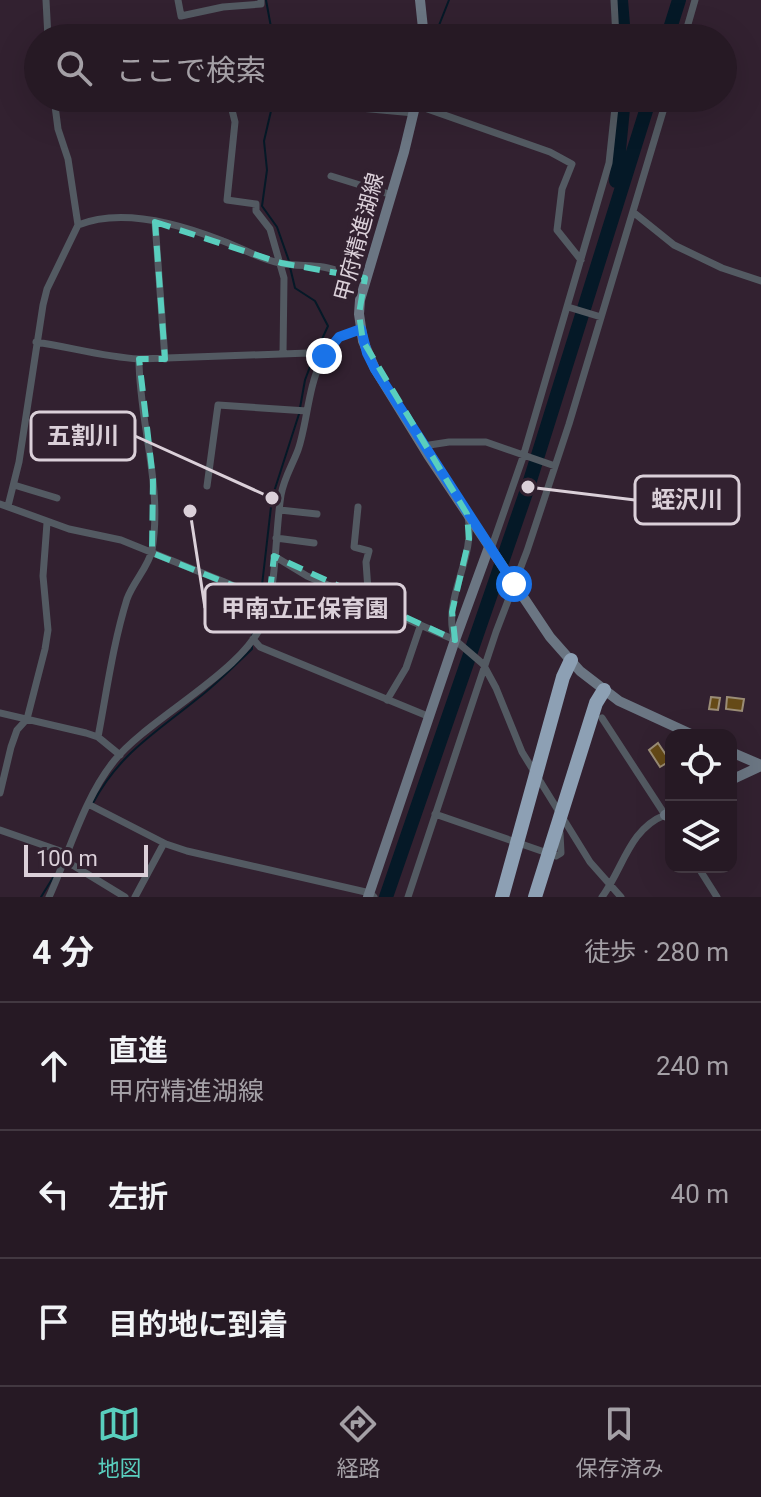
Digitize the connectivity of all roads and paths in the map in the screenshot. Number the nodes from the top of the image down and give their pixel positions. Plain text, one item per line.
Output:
1 (46, 0) edge
2 (178, 0) edge
3 (261, 0) edge
4 (420, 0) edge
5 (614, 0) edge
6 (695, 0) edge
7 (47, 24) edge
8 (423, 24) edge
9 (615, 24) edge
10 (688, 24) edge
11 (56, 112) edge
12 (232, 112) edge
13 (414, 112) edge
14 (436, 112) edge
15 (614, 112) edge
16 (663, 112) edge
17 (331, 176) dead end
18 (389, 194) junction
19 (633, 212) junction
20 (155, 222) junction
21 (78, 225) junction
22 (581, 260) junction
23 (281, 263) junction
24 (365, 278) junction
25 (761, 281) edge
26 (570, 308) junction
27 (598, 316) junction
28 (361, 329) junction
29 (36, 342) junction
30 (283, 354) junction
31 (324, 356) junction
32 (139, 359) junction
33 (165, 359) junction
34 (307, 411) junction
35 (423, 446) junction
36 (524, 458) junction
37 (553, 466) junction
38 (14, 485) junction
39 (207, 486) dead end
40 (57, 498) dead end
41 (4, 505) edge
42 (358, 507) dead end
43 (280, 510) junction
44 (317, 514) dead end
45 (467, 514) junction
46 (47, 523) junction
47 (276, 538) junction
48 (314, 543) dead end
49 (491, 549) junction
50 (152, 553) junction
51 (274, 556) junction
52 (513, 583) junction
53 (269, 600) junction
54 (369, 604) junction
55 (420, 627) junction
56 (253, 639) junction
57 (457, 642) junction
58 (571, 660) junction
59 (484, 666) junction
60 (604, 690) junction
61 (387, 700) junction
62 (0, 713) edge
63 (430, 717) junction
64 (602, 718) dead end
65 (27, 719) junction
66 (680, 729) edge
67 (98, 737) junction
68 (120, 755) junction
69 (737, 755) edge
70 (761, 765) edge
71 (737, 777) edge
72 (0, 793) edge
73 (88, 804) junction
74 (665, 811) edge
75 (435, 814) junction
76 (665, 819) edge
77 (568, 828) junction
78 (0, 830) edge
79 (164, 843) junction
80 (67, 858) junction
81 (702, 873) edge
82 (610, 885) junction
83 (371, 896) edge
84 (49, 897) edge
85 (125, 897) edge
86 (135, 897) edge
87 (408, 897) edge
88 (502, 897) edge
89 (535, 897) edge
90 (602, 897) edge
91 (621, 897) edge
92 (717, 897) edge

1 - 7 street
2 - 3 street
4 - 8 main road
5 - 9 street
6 - 10 street
11 - 21 street
12 - 23 street
13 - 18 main road, 甲府精進湖線
14 - 22 street
15 - 22 street
16 - 19 street
17 - 18 street
18 - 24 main road, 甲府精進湖線
19 - 25 street
19 - 27 street
20 - 21 street
20 - 23 street
20 - 33 street
21 - 29 street
22 - 26 street
23 - 24 street
23 - 30 street
24 - 28 main road, 甲府精進湖線
26 - 27 street
26 - 36 street
27 - 37 street
28 - 31 street
28 - 35 main road, 甲府精進湖線
29 - 32 street
29 - 38 street
30 - 31 street
30 - 33 street
31 - 34 street
32 - 33 street
32 - 50 street
34 - 39 street
34 - 43 street
35 - 36 street
35 - 45 main road, 甲府精進湖線
36 - 37 street
36 - 49 street
37 - 52 street
38 - 40 street
38 - 41 street
41 - 46 street
42 - 54 street
43 - 44 street
43 - 47 street
45 - 49 main road, 甲府精進湖線
45 - 57 street
46 - 50 street
46 - 65 street
47 - 48 street
47 - 51 street
49 - 52 main road, 甲府精進湖線
49 - 57 main road
50 - 53 street
50 - 67 street
51 - 53 street
51 - 54 street
52 - 58 main road, 甲府精進湖線
52 - 59 street
53 - 56 street
54 - 55 street
55 - 57 street
55 - 61 street
56 - 61 street
56 - 68 street
57 - 59 street
57 - 63 main road
58 - 60 main road, 甲府精進湖線
58 - 88 highway
59 - 75 street
59 - 77 street
60 - 66 main road, 甲府精進湖線
60 - 89 highway
61 - 63 street
62 - 65 street
63 - 83 main road
64 - 74 street
65 - 67 street
65 - 72 street
67 - 68 street
68 - 73 street
69 - 70 main road
70 - 71 main road
73 - 79 street
73 - 80 street
75 - 77 street
75 - 87 street
76 - 82 street
77 - 82 street
78 - 80 street
79 - 83 street
79 - 86 street
80 - 84 street
80 - 85 street
81 - 92 street
82 - 90 street
82 - 91 street

